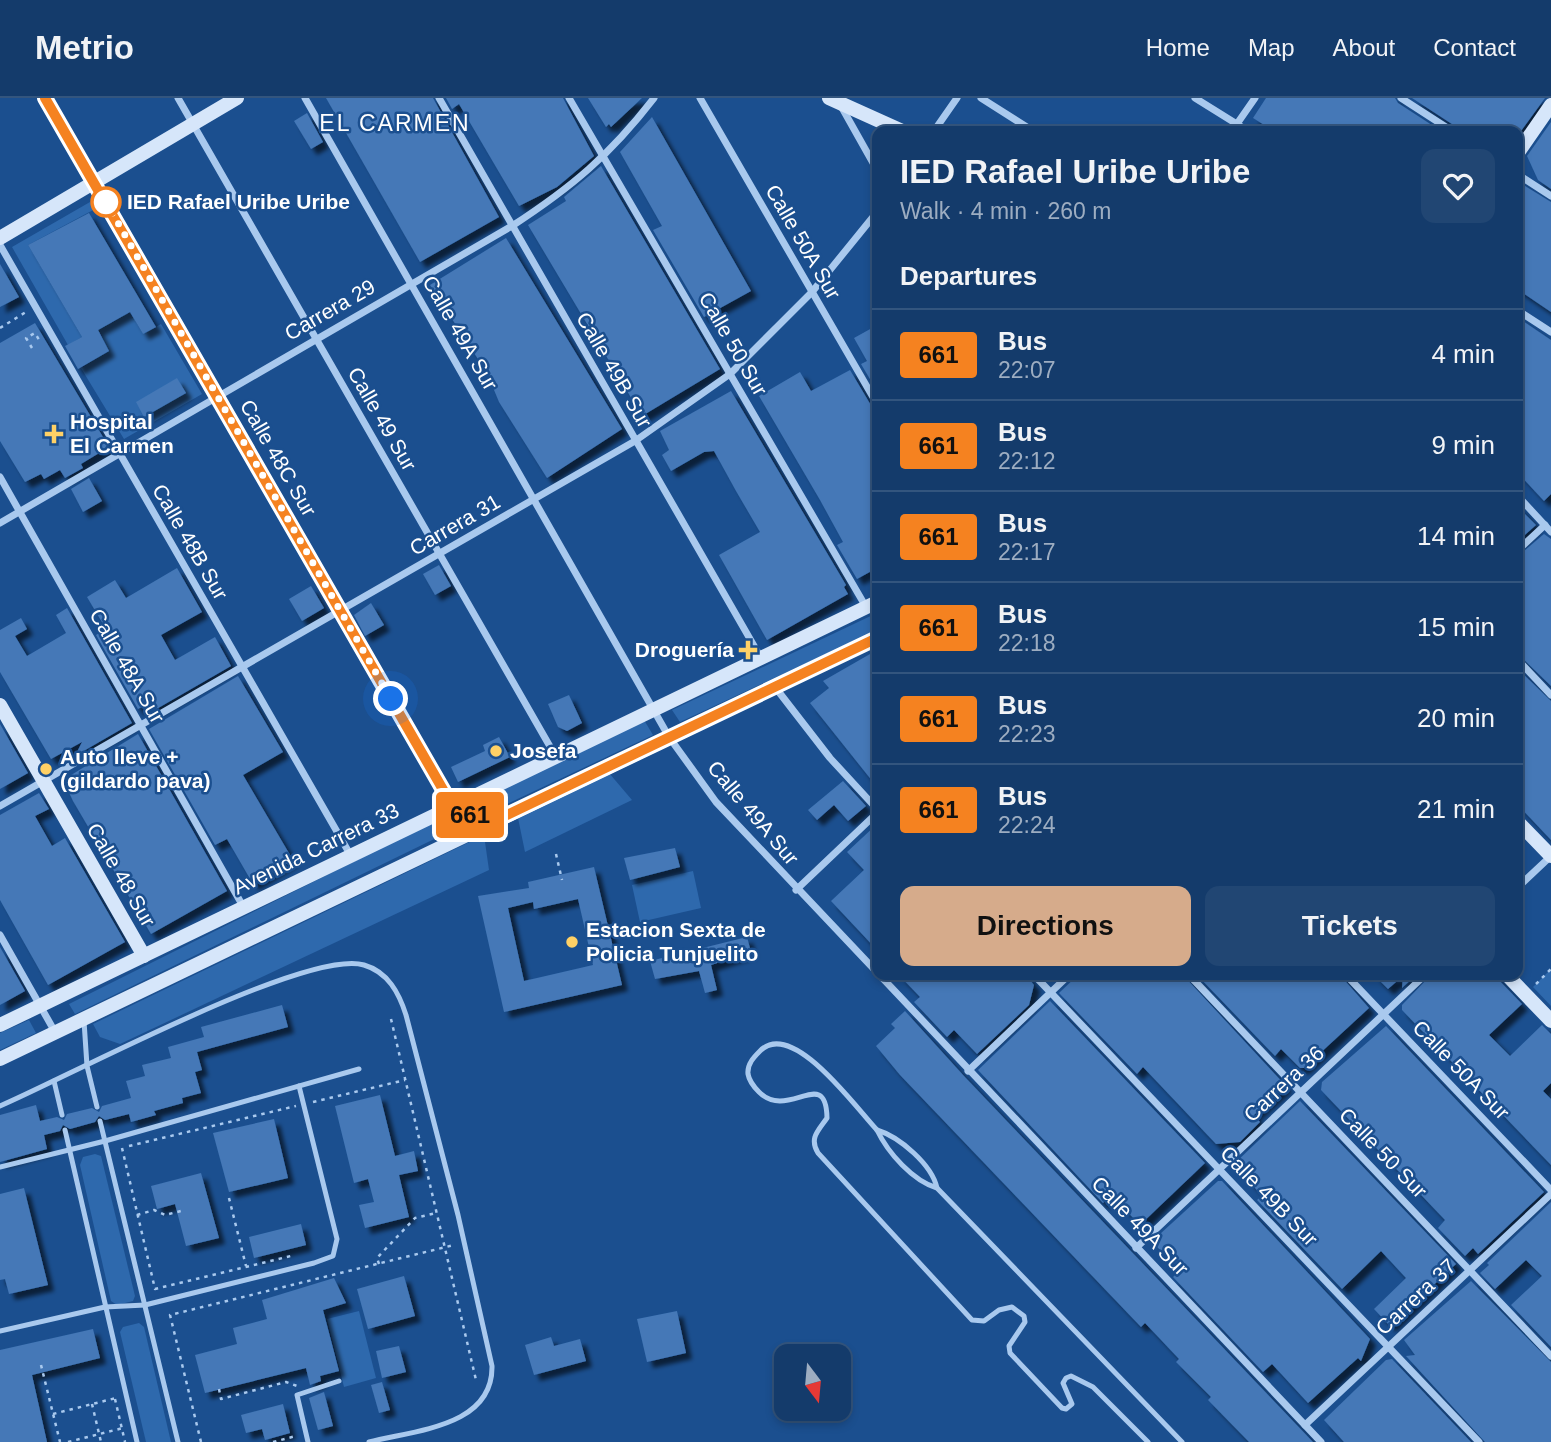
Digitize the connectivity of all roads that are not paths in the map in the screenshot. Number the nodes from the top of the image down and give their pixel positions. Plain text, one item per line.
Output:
1 (45, 98) edge
2 (178, 98) edge
3 (237, 98) edge
4 (305, 98) edge
5 (439, 98) edge
6 (569, 98) edge
7 (654, 98) edge
8 (700, 98) edge
9 (957, 98) edge
10 (981, 98) edge
11 (1195, 98) edge
12 (1255, 98) edge
13 (1401, 98) edge
14 (834, 100) edge
15 (1551, 105) edge
16 (193, 124) junction
17 (891, 126) edge
18 (937, 126) edge
19 (1025, 126) edge
20 (1232, 126) edge
21 (1236, 126) edge
22 (1444, 126) edge
23 (1523, 145) edge
24 (604, 158) junction
25 (872, 162) edge
26 (1523, 178) edge
27 (94, 183) junction
28 (1551, 196) edge
29 (872, 218) edge
30 (512, 226) junction
31 (0, 238) edge
32 (0, 245) edge
33 (411, 283) junction
34 (812, 292) junction
35 (1523, 314) edge
36 (1551, 332) edge
37 (316, 338) junction
38 (730, 374) junction
39 (872, 395) edge
40 (218, 396) junction
41 (635, 441) junction
42 (119, 454) junction
43 (0, 477) edge
44 (536, 499) junction
45 (1523, 501) edge
46 (20, 512) junction
47 (0, 523) edge
48 (1545, 525) junction
49 (1551, 532) edge
50 (1523, 545) edge
51 (440, 554) junction
52 (872, 600) edge
53 (872, 602) edge
54 (340, 611) junction
55 (872, 640) edge
56 (761, 658) junction
57 (1523, 665) edge
58 (241, 668) junction
59 (775, 686) junction
60 (1551, 695) edge
61 (0, 705) edge
62 (654, 709) junction
63 (141, 725) junction
64 (669, 737) junction
65 (556, 757) junction
66 (43, 781) junction
67 (872, 805) edge
68 (0, 806) edge
69 (453, 807) junction
70 (872, 816) edge
71 (488, 824) junction
72 (1523, 827) edge
73 (351, 856) junction
74 (1551, 856) edge
75 (1523, 882) edge
76 (796, 890) junction
77 (244, 908) junction
78 (0, 935) edge
79 (144, 956) junction
80 (872, 970) edge
81 (882, 980) edge
82 (1039, 980) edge
83 (1064, 980) edge
84 (1194, 980) edge
85 (1351, 980) edge
86 (1420, 980) edge
87 (1512, 980) edge
88 (1051, 992) junction
89 (41, 1006) junction
90 (1384, 1014) junction
91 (84, 1018) junction
92 (1551, 1021) edge
93 (0, 1025) edge
94 (55, 1032) junction
95 (0, 1059) edge
96 (87, 1066) junction
97 (359, 1069) dead end
98 (968, 1071) junction
99 (54, 1081) junction
100 (299, 1086) junction
101 (1301, 1092) junction
102 (0, 1106) edge
103 (97, 1107) dead end
104 (62, 1115) dead end
105 (100, 1121) dead end
106 (65, 1130) dead end
107 (877, 1130) junction
108 (105, 1141) junction
109 (69, 1150) junction
110 (0, 1167) edge
111 (1219, 1169) junction
112 (937, 1188) junction
113 (1551, 1192) edge
114 (1136, 1248) junction
115 (1470, 1270) junction
116 (145, 1305) junction
117 (105, 1307) junction
118 (0, 1331) edge
119 (1388, 1347) junction
120 (1551, 1356) edge
121 (339, 1381) dead end
122 (1305, 1425) junction
123 (137, 1442) edge
124 (178, 1442) edge
125 (308, 1442) edge
126 (369, 1442) edge
127 (1148, 1442) edge
128 (1182, 1442) edge
129 (1321, 1442) edge
130 (1479, 1442) edge

1 - 27 main road, Calle 48C Sur
2 - 16 street, Calle 49 Sur
3 - 16 main road
4 - 33 street, Calle 49A Sur
5 - 30 street, Calle 49B Sur
6 - 24 street, Calle 50 Sur
7 - 24 street, Carrera 29
8 - 34 street, Calle 50A Sur
9 - 18 street
10 - 19 street
11 - 20 street
12 - 21 street
13 - 22 street
14 - 17 main road
14 - 25 street
15 - 23 main road
16 - 27 main road
16 - 37 street, Calle 49 Sur
24 - 30 street, Carrera 29
24 - 38 street, Calle 50 Sur
26 - 28 street
27 - 31 main road
27 - 40 main road, Calle 48C Sur
29 - 34 street, Carrera 31
30 - 33 street, Carrera 29
30 - 41 street, Calle 49B Sur
32 - 42 street, Calle 48B Sur
33 - 37 street, Carrera 29
33 - 44 street, Calle 49A Sur
34 - 38 street, Carrera 31
34 - 39 street, Calle 50A Sur
35 - 36 street
37 - 40 street, Carrera 29
37 - 51 street, Calle 49 Sur
38 - 41 street, Carrera 31
38 - 52 street, Calle 50 Sur
40 - 42 street, Carrera 29
40 - 54 main road, Calle 48C Sur
41 - 44 street, Carrera 31
41 - 56 street, Calle 49B Sur
42 - 46 street, Carrera 29
42 - 58 street, Calle 48B Sur
43 - 46 street, Calle 48A Sur
44 - 51 street, Carrera 31
44 - 62 street, Calle 49A Sur
45 - 48 street
46 - 47 street, Carrera 29
46 - 63 street, Calle 48A Sur
48 - 49 street
48 - 50 street
51 - 54 street, Carrera 31
51 - 65 street, Calle 49 Sur
53 - 56 main road, Avenida Carrera 33
54 - 58 street, Carrera 31
54 - 69 main road, Calle 48C Sur
55 - 59 main road
56 - 62 main road, Avenida Carrera 33
57 - 60 street
58 - 63 street, Carrera 31
58 - 73 street, Calle 48B Sur
59 - 64 main road
59 - 67 street
61 - 66 main road, Calle 48 Sur
62 - 64 street, Calle 49A Sur
62 - 65 main road, Avenida Carrera 33
63 - 66 street, Carrera 31
63 - 77 street, Calle 48A Sur
64 - 71 main road
64 - 76 street, Calle 49A Sur
65 - 69 main road, Avenida Carrera 33
66 - 68 street, Carrera 31
66 - 79 main road, Calle 48 Sur
69 - 71 main road
69 - 73 main road, Avenida Carrera 33
70 - 76 street
71 - 91 main road
72 - 74 main road
73 - 77 main road, Avenida Carrera 33
74 - 75 street
76 - 80 street, Calle 49A Sur
77 - 79 main road, Avenida Carrera 33
78 - 89 street
79 - 89 main road, Avenida Carrera 33
81 - 98 street, Calle 49A Sur
82 - 88 street, Calle 49B Sur
83 - 88 street
84 - 101 street, Calle 50 Sur
85 - 90 street, Calle 50A Sur
86 - 90 street, Carrera 36
87 - 92 main road
88 - 98 street
88 - 111 street, Calle 49B Sur
89 - 93 main road, Avenida Carrera 33
89 - 94 street
90 - 101 street, Carrera 36
90 - 113 street, Calle 50A Sur
91 - 94 main road
91 - 96 lane
94 - 95 main road
96 - 99 lane
96 - 103 lane
96 - 126 lane
97 - 100 lane
98 - 114 street, Calle 49A Sur
99 - 102 lane
99 - 104 lane
100 - 108 lane
100 - 116 lane
101 - 111 street, Carrera 36
101 - 115 street, Calle 50 Sur
105 - 108 lane
106 - 109 lane
107 - 112 lane
107 - 112 lane
107 - 127 lane
108 - 109 lane
108 - 116 lane
109 - 110 lane
109 - 117 lane
111 - 114 street, Carrera 36
111 - 119 street, Calle 49B Sur
112 - 128 lane
113 - 115 street, Carrera 37
114 - 122 street, Calle 49A Sur
115 - 119 street, Carrera 37
115 - 120 street, Calle 50 Sur
116 - 117 lane
116 - 124 lane
117 - 118 lane
117 - 123 lane
119 - 122 street, Carrera 37
119 - 130 street, Calle 49B Sur
121 - 125 lane
122 - 129 street, Calle 49A Sur

